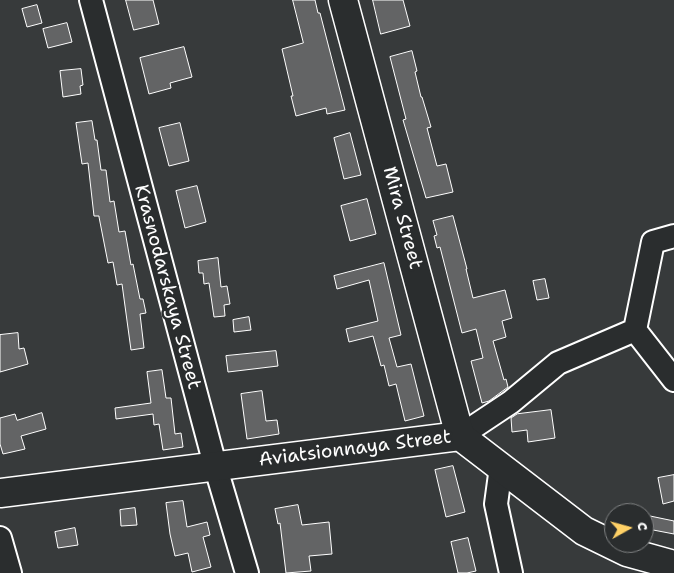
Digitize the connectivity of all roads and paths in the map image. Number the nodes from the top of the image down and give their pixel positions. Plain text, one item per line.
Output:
1 (91, 0) edge
2 (343, 0) edge
3 (674, 236) edge
4 (634, 330) junction
5 (674, 380) edge
6 (460, 436) junction
7 (215, 466) junction
8 (501, 467) junction
9 (0, 493) edge
10 (0, 538) edge
11 (674, 565) edge
12 (10, 573) edge
13 (247, 573) edge
14 (511, 573) edge

1 - 7 street, Krasnodarskaya Street
2 - 6 main road, Mira Street
3 - 4 street
4 - 5 street
4 - 6 street
6 - 7 main road, Aviatsionnaya Street
6 - 8 main road, Aviatsionnaya Street
7 - 9 main road, Aviatsionnaya Street
7 - 13 street, Krasnodarskaya Street
8 - 11 main road, Aviatsionnaya Street
8 - 14 street
10 - 12 street

